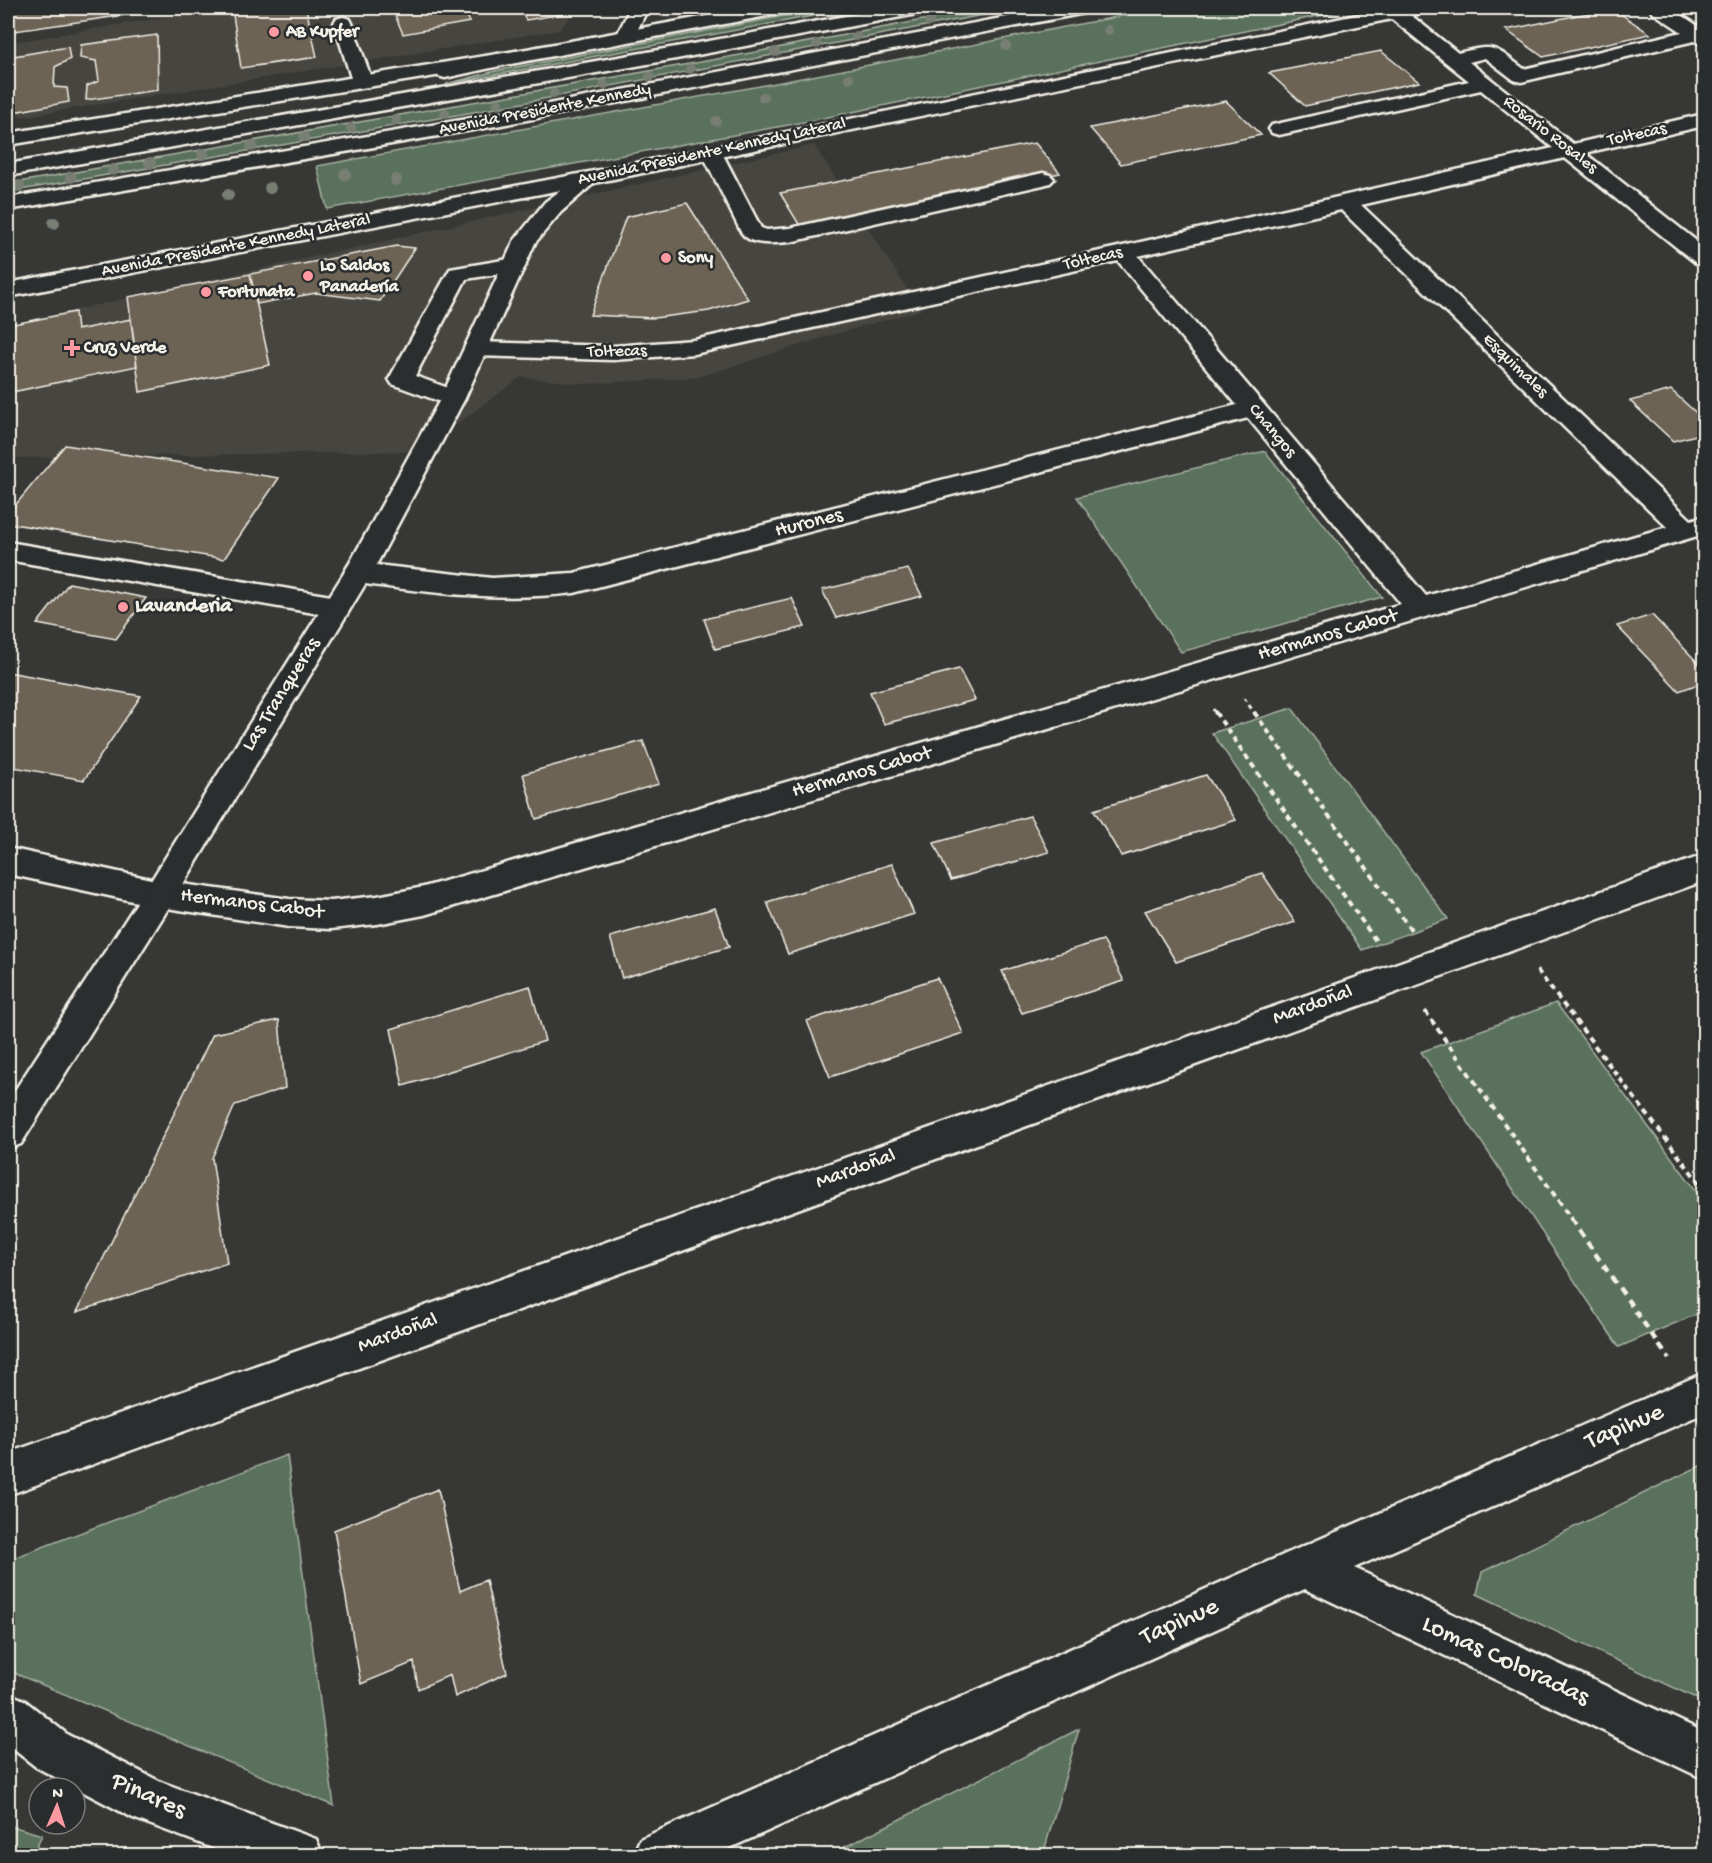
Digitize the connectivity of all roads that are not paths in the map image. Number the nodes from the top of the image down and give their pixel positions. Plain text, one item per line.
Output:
1 (639, 8) edge
2 (777, 8) edge
3 (917, 8) edge
4 (1080, 8) edge
5 (1416, 8) edge
6 (1659, 8) edge
7 (1395, 12) junction
8 (343, 23) dead end
9 (1702, 35) edge
10 (625, 37) junction
11 (516, 57) junction
12 (1455, 59) junction
13 (362, 81) junction
14 (1485, 83) junction
15 (1704, 120) edge
16 (1279, 129) dead end
17 (8, 139) edge
18 (1569, 150) junction
19 (712, 153) junction
20 (10, 169) edge
21 (590, 178) junction
22 (1043, 179) dead end
23 (464, 202) junction
24 (1345, 202) junction
25 (8, 204) edge
26 (525, 241) junction
27 (1123, 253) junction
28 (1704, 258) edge
29 (515, 265) junction
30 (8, 291) edge
31 (476, 349) junction
32 (453, 398) junction
33 (1254, 410) junction
34 (1695, 527) edge
35 (8, 551) edge
36 (358, 573) junction
37 (337, 607) junction
38 (1421, 609) junction
39 (8, 861) edge
40 (1704, 868) edge
41 (159, 894) junction
42 (8, 1132) edge
43 (1700, 1395) edge
44 (8, 1474) edge
45 (1305, 1567) junction
46 (8, 1716) edge
47 (1704, 1756) edge
48 (299, 1856) edge
49 (657, 1856) edge

1 - 10 main road
2 - 10 main road
3 - 20 main road, Avenida Presidente Kennedy
4 - 25 main road, Avenida Presidente Kennedy
5 - 7 main road, Avenida Presidente Kennedy Lateral
6 - 9 main road
7 - 12 main road, Rosario Rosales
7 - 19 main road, Avenida Presidente Kennedy Lateral
8 - 13 main road
9 - 12 main road
10 - 11 main road
11 - 13 main road
11 - 20 main road
12 - 14 main road, Rosario Rosales
13 - 17 main road
14 - 16 main road
14 - 18 main road, Rosario Rosales
15 - 18 main road, Toltecas
18 - 24 main road, Toltecas
18 - 28 main road, Rosario Rosales
19 - 21 main road, Avenida Presidente Kennedy Lateral
19 - 22 main road
21 - 23 main road, Avenida Presidente Kennedy Lateral
21 - 26 main road, Las Tranqueras
23 - 26 main road
23 - 30 main road, Avenida Presidente Kennedy Lateral
24 - 27 main road, Toltecas
24 - 34 main road, Esquimales
26 - 29 main road, Las Tranqueras
27 - 31 main road, Toltecas
27 - 33 main road, Changos
29 - 31 main road, Las Tranqueras
29 - 32 main road
31 - 32 main road, Las Tranqueras
32 - 36 main road, Las Tranqueras
33 - 36 main road, Hurones
33 - 38 main road, Changos
34 - 38 main road, Hermanos Cabot
35 - 37 main road
36 - 37 main road, Las Tranqueras
37 - 41 main road, Las Tranqueras
38 - 41 main road, Hermanos Cabot
39 - 41 main road, Hermanos Cabot
40 - 44 main road, Mardoñal
41 - 42 main road, Las Tranqueras
43 - 45 main road, Tapihue
45 - 47 main road, Lomas Coloradas
45 - 49 main road, Tapihue
46 - 48 main road, Pinares

